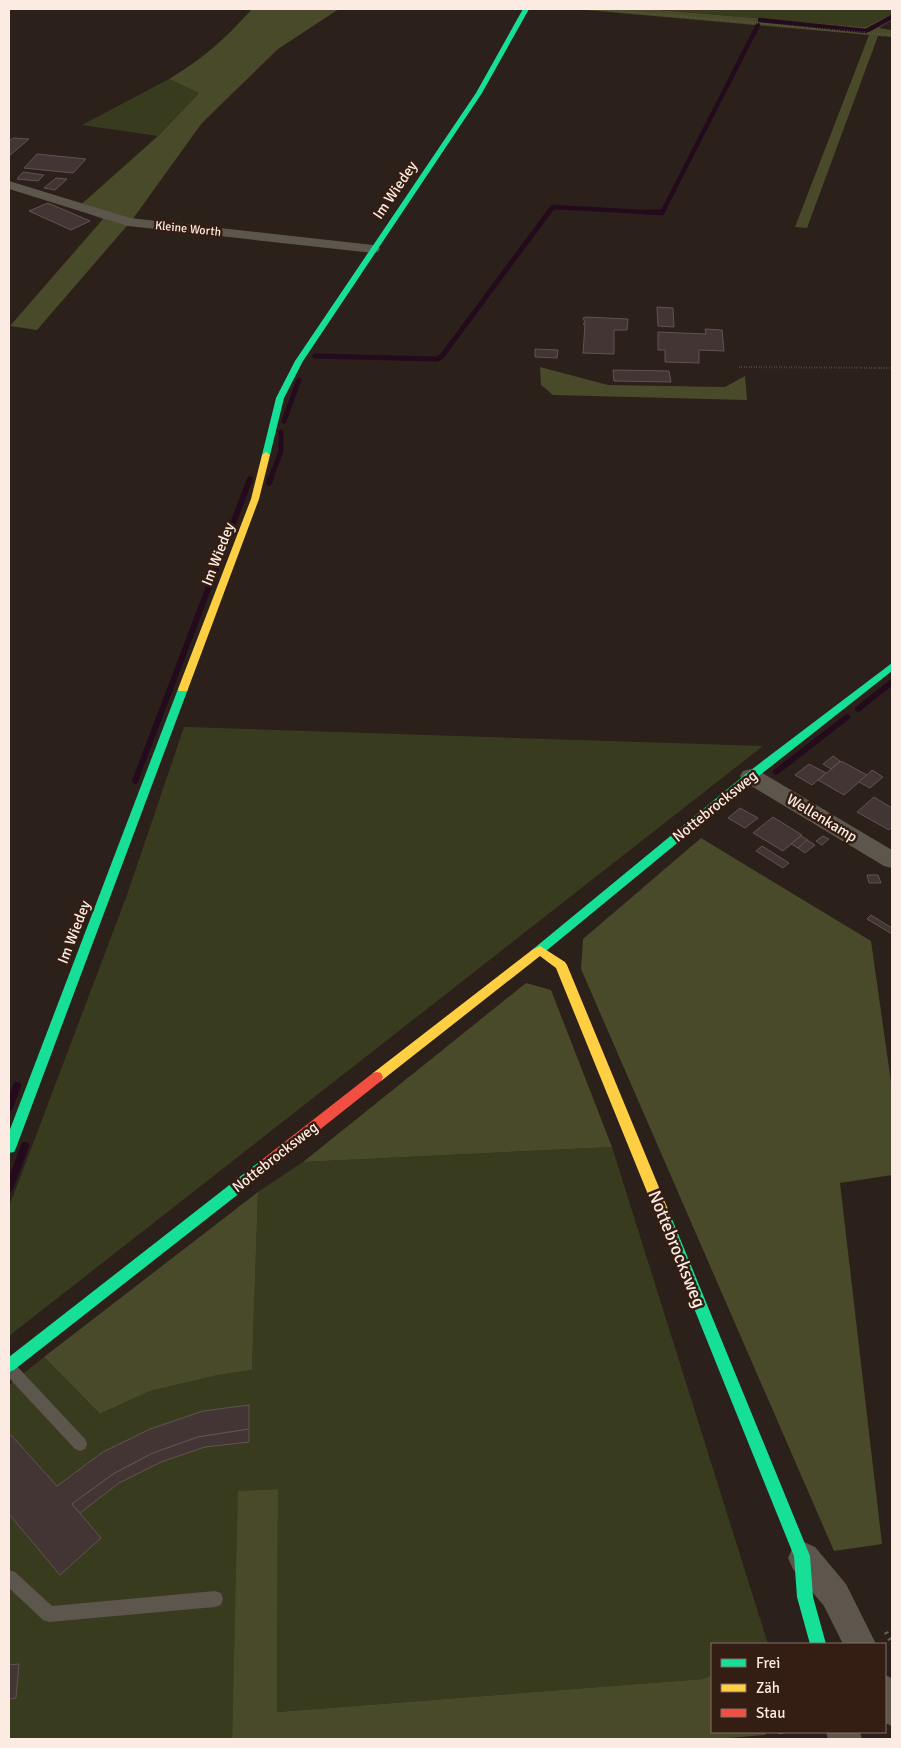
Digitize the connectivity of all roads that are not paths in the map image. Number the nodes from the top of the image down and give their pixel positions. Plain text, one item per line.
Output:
1 (526, 9) edge
2 (9, 185) edge
3 (373, 249) junction
4 (892, 666) edge
5 (751, 776) junction
6 (892, 860) edge
7 (540, 950) junction
8 (9, 1148) edge
9 (9, 1366) edge
10 (80, 1444) dead end
11 (802, 1556) junction
12 (9, 1578) edge
13 (215, 1599) dead end
14 (818, 1643) edge
15 (859, 1643) edge
16 (886, 1694) edge
17 (892, 1709) edge

1 - 3 street, Im Wiedey
2 - 3 street, Kleine Worth
3 - 8 street, Im Wiedey
4 - 5 street, Nottebrocksweg
5 - 6 street, Wellenkamp
5 - 7 street, Nottebrocksweg
7 - 9 street, Nottebrocksweg
7 - 11 street, Nottebrocksweg
9 - 10 lane
11 - 14 street, Nottebrocksweg
11 - 15 street, Nottebrocksweg
12 - 13 lane
16 - 17 street

